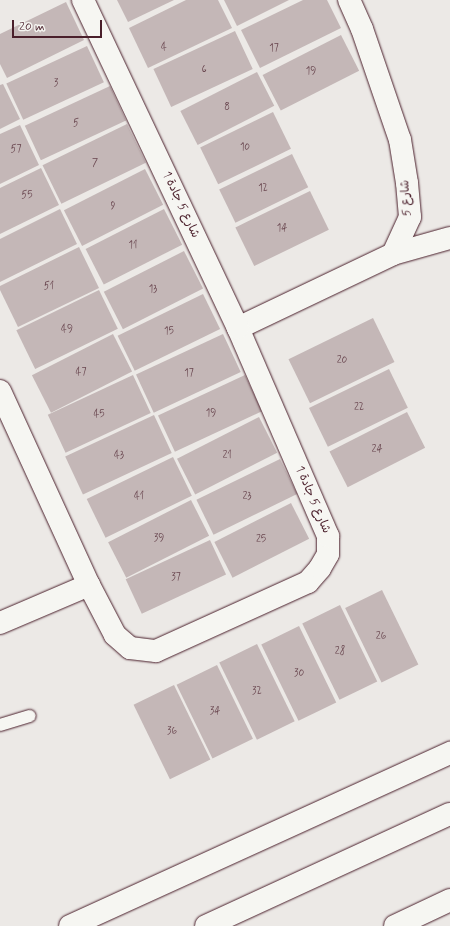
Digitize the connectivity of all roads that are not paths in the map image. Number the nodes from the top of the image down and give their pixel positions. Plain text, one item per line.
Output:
1 (83, 0) edge
2 (349, 0) edge
3 (450, 238) edge
4 (392, 254) junction
5 (238, 328) junction
6 (0, 391) edge
7 (89, 585) junction
8 (0, 623) edge
9 (30, 716) dead end
10 (0, 725) edge
11 (450, 753) edge
12 (450, 814) edge
13 (450, 900) edge
14 (70, 926) edge
15 (206, 926) edge
16 (395, 926) edge

1 - 5 street, شارع 5 جادة 1
2 - 4 street, شارع 5
3 - 4 street
4 - 5 street
5 - 7 street, شارع 5 جادة 1
6 - 7 street, شارع 5 جادة 1
7 - 8 street
9 - 10 lane
11 - 14 street
12 - 15 street
13 - 16 street

